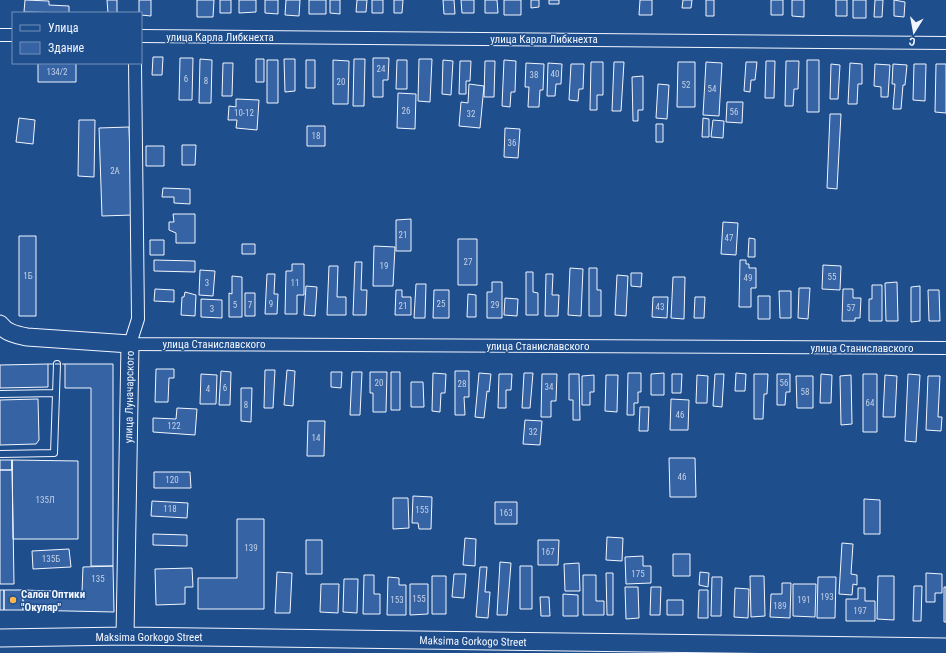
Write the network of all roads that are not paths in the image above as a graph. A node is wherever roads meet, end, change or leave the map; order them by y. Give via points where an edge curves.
1 (0, 35) edge
2 (12, 35) edge
3 (142, 36) edge
4 (946, 42) edge
5 (134, 64) edge
6 (0, 324) edge
7 (130, 344) junction
8 (946, 348) edge
9 (57, 364) dead end
10 (56, 392) junction
11 (0, 394) edge
12 (0, 454) edge
13 (125, 636) junction
14 (0, 638) edge
15 (946, 647) edge

1 - 2 street
3 - 4 street, улица Карла Либкнехта
5 - 7 street, улица Луначарского via 138,319
6 - 7 main road via 13,334 27,337
7 - 8 street, улица Станиславского
7 - 13 main road, улица Луначарского
9 - 10 lane
10 - 11 lane
10 - 12 lane via 54,453
13 - 14 main road, Maksima Gorkogo Street
13 - 15 main road, Maksima Gorkogo Street

